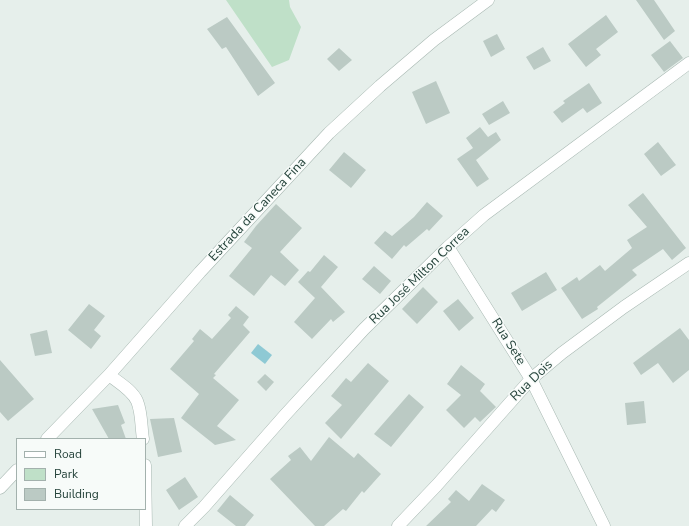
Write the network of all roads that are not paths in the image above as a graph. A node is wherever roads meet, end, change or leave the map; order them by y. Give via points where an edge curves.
1 (488, 0) edge
2 (689, 63) edge
3 (448, 247) junction
4 (689, 263) edge
5 (109, 375) junction
6 (531, 380) junction
7 (48, 438) edge
8 (143, 438) edge
9 (16, 471) edge
10 (0, 488) edge
11 (146, 510) edge
12 (146, 526) edge
13 (185, 526) edge
14 (398, 526) edge
15 (604, 526) edge

1 - 5 street, Estrada da Caneca Fina via 434,40 329,133
2 - 3 street, Rua José Milton Correa via 484,216
3 - 6 street, Rua Sete
3 - 13 street, Rua José Milton Correa via 364,329
4 - 6 street, Rua Dois via 624,307 562,353
5 - 7 street, Estrada da Caneca Fina
5 - 8 street via 137,400
6 - 14 street, Rua Dois
6 - 15 street, Rua Sete
9 - 10 street
11 - 12 street

